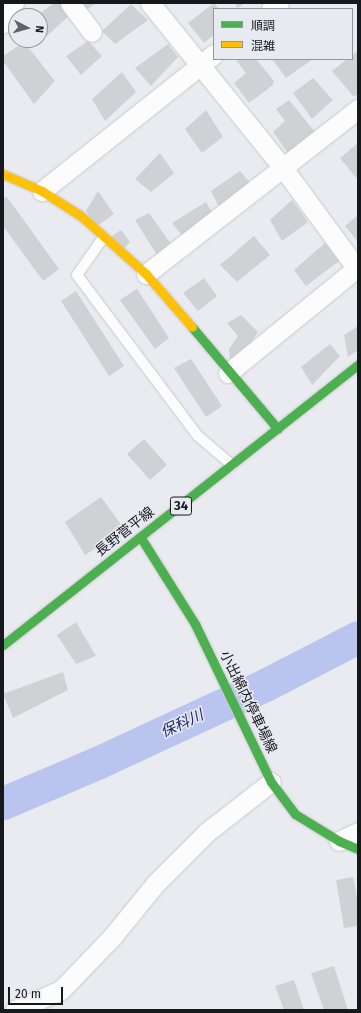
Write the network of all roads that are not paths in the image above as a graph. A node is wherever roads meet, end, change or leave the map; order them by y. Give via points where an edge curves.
1 (14, 3) edge
2 (150, 3) edge
3 (72, 7) edge
4 (3, 23) edge
5 (92, 32) dead end
6 (213, 55) edge
7 (199, 66) junction
8 (358, 109) edge
9 (283, 168) junction
10 (3, 174) edge
11 (42, 191) junction
12 (103, 238) junction
13 (358, 269) edge
14 (146, 274) junction
15 (358, 365) edge
16 (228, 373) junction
17 (278, 430) junction
18 (232, 465) junction
19 (141, 538) junction
20 (3, 645) edge
21 (271, 782) junction
22 (358, 832) edge
23 (339, 841) junction
24 (358, 849) edge
25 (15, 1010) edge

1 - 4 street
2 - 7 street
3 - 5 street
6 - 7 street
7 - 9 street
7 - 11 street
8 - 9 street
9 - 13 street
9 - 14 street
10 - 11 main road
11 - 12 main road via 81,216
12 - 14 main road
12 - 18 lane via 77,274 198,436
13 - 16 street
14 - 16 main road
15 - 17 main road, 長野菅平線 / 34
16 - 17 main road
17 - 18 main road, 長野菅平線 / 34
18 - 19 main road, 長野菅平線 / 34
19 - 20 main road, 長野菅平線 / 34
19 - 21 main road, 小出綿内停車場線 via 195,624
21 - 23 main road, 小出綿内停車場線 via 295,814
21 - 25 street via 196,842 61,990
22 - 23 street
23 - 24 main road, 小出綿内停車場線

